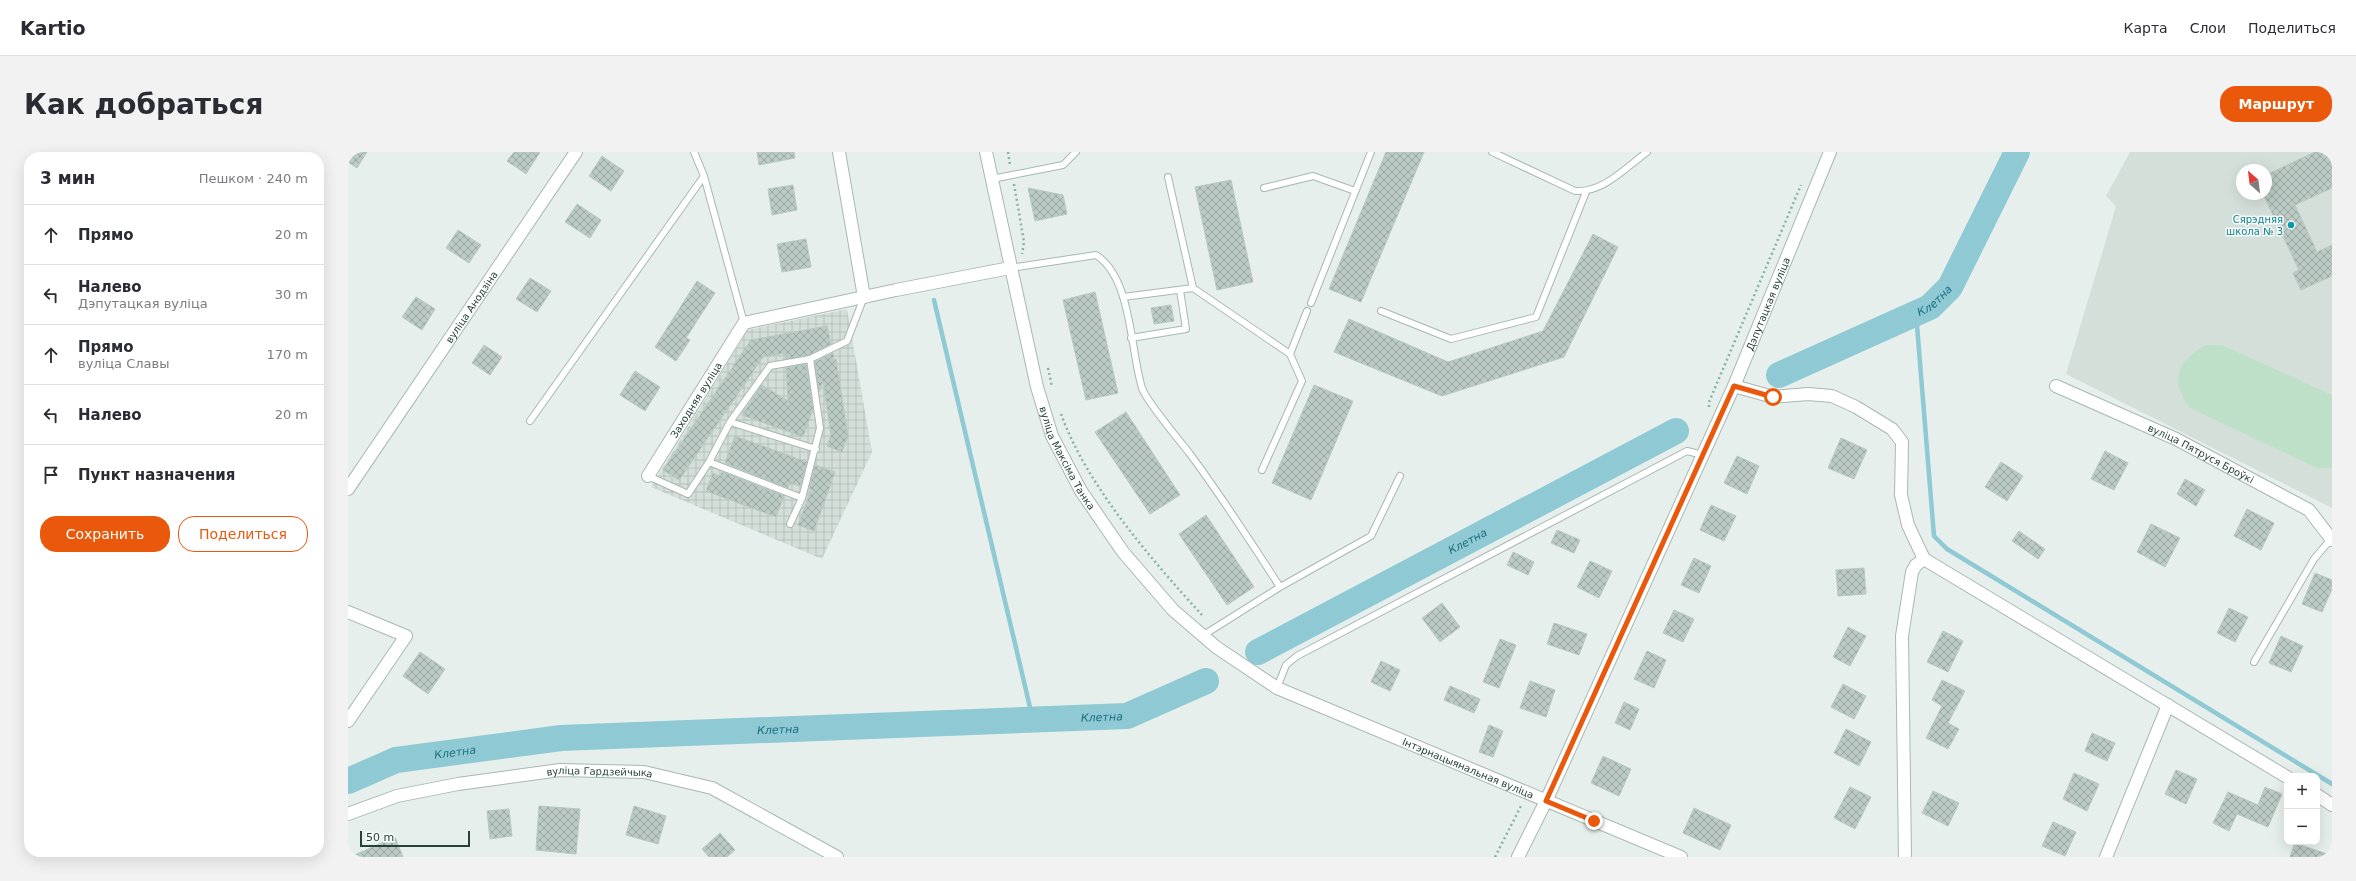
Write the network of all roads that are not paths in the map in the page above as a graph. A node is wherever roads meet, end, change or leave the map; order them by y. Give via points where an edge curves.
1 (576, 152) edge
2 (694, 152) edge
3 (839, 152) edge
4 (986, 152) edge
5 (1076, 152) edge
6 (1371, 152) edge
7 (1492, 152) edge
8 (1647, 152) edge
9 (1830, 152) edge
10 (704, 176) junction
11 (1168, 177) dead end
12 (992, 179) junction
13 (1264, 188) dead end
14 (1355, 191) junction
15 (1586, 192) junction
16 (1010, 268) junction
17 (1193, 288) junction
18 (1180, 290) junction
19 (1123, 297) junction
20 (864, 298) junction
21 (1311, 303) dead end
22 (1381, 311) dead end
23 (1307, 312) dead end
24 (744, 323) junction
25 (1131, 338) junction
26 (1290, 354) junction
27 (810, 359) junction
28 (1734, 386) junction
29 (2056, 386) dead end
30 (530, 421) dead end
31 (730, 422) junction
32 (816, 449) junction
33 (1703, 455) junction
34 (709, 462) junction
35 (1262, 470) dead end
36 (648, 476) joint
37 (1400, 476) dead end
38 (348, 489) edge
39 (802, 498) junction
40 (790, 524) dead end
41 (2332, 540) edge
42 (1924, 559) junction
43 (1280, 587) junction
44 (348, 612) edge
45 (1202, 636) junction
46 (2254, 662) dead end
47 (1277, 688) junction
48 (2168, 705) junction
49 (348, 721) edge
50 (2284, 775) edge
51 (2320, 797) edge
52 (1546, 801) junction
53 (2332, 804) edge
54 (348, 814) edge
55 (838, 857) edge
56 (1518, 857) edge
57 (1681, 857) edge
58 (1905, 857) edge
59 (2106, 857) edge

1 - 38 street, вуліца Анодзіна
2 - 10 lane
3 - 20 street
4 - 12 street, вуліца Максіма Танка
5 - 12 lane via 1063,165
6 - 14 lane
7 - 15 lane via 1575,191
8 - 15 lane via 1600,188
9 - 28 street, Дэпутацкая вуліца
10 - 24 lane
10 - 30 lane
11 - 17 lane
12 - 16 street, вуліца Максіма Танка
13 - 14 lane via 1313,176
14 - 21 lane
15 - 22 lane via 1536,317 1451,339
16 - 19 lane via 1096,255 1105,261 1115,274
16 - 20 street
16 - 45 street, вуліца Максіма Танка via 1037,387 1052,436 1081,491 1123,552 1173,610
17 - 18 lane
17 - 26 lane
18 - 19 lane
18 - 25 lane via 1186,329
19 - 25 lane
20 - 24 street
20 - 27 lane via 847,341
23 - 26 lane
24 - 36 street, Заходняя вуліца
25 - 43 lane via 1142,390 1220,496
26 - 35 lane via 1302,381
27 - 31 lane via 770,366
27 - 32 lane via 820,428
28 - 33 street, Дэпутацкая вуліца
28 - 42 street via 1773,397 1808,394 1832,396 1856,406 1892,429 1902,442 1901,495 1908,525
29 - 41 street, вуліца Пятруся Броўкі via 2176,439 2309,510
31 - 32 lane
31 - 34 lane
32 - 39 lane
33 - 47 lane via 1688,451 1297,656 1286,665
33 - 52 street, Дэпутацкая вуліца
34 - 36 lane via 688,494
34 - 39 lane
37 - 43 lane via 1371,536
39 - 40 lane
41 - 46 lane via 2314,559
42 - 48 street
42 - 58 street via 1912,572 1902,636
43 - 45 lane
44 - 49 street via 406,636
45 - 47 street, вуліца Максіма Танка
47 - 52 street, Інтэрнацыянальная вуліца
48 - 50 street
48 - 59 street
51 - 53 street
52 - 56 street, Дэпутацкая вуліца
52 - 57 street, Інтэрнацыянальная вуліца
54 - 55 street, вуліца Гардзейчыка via 397,796 458,784 560,770 644,772 712,788

